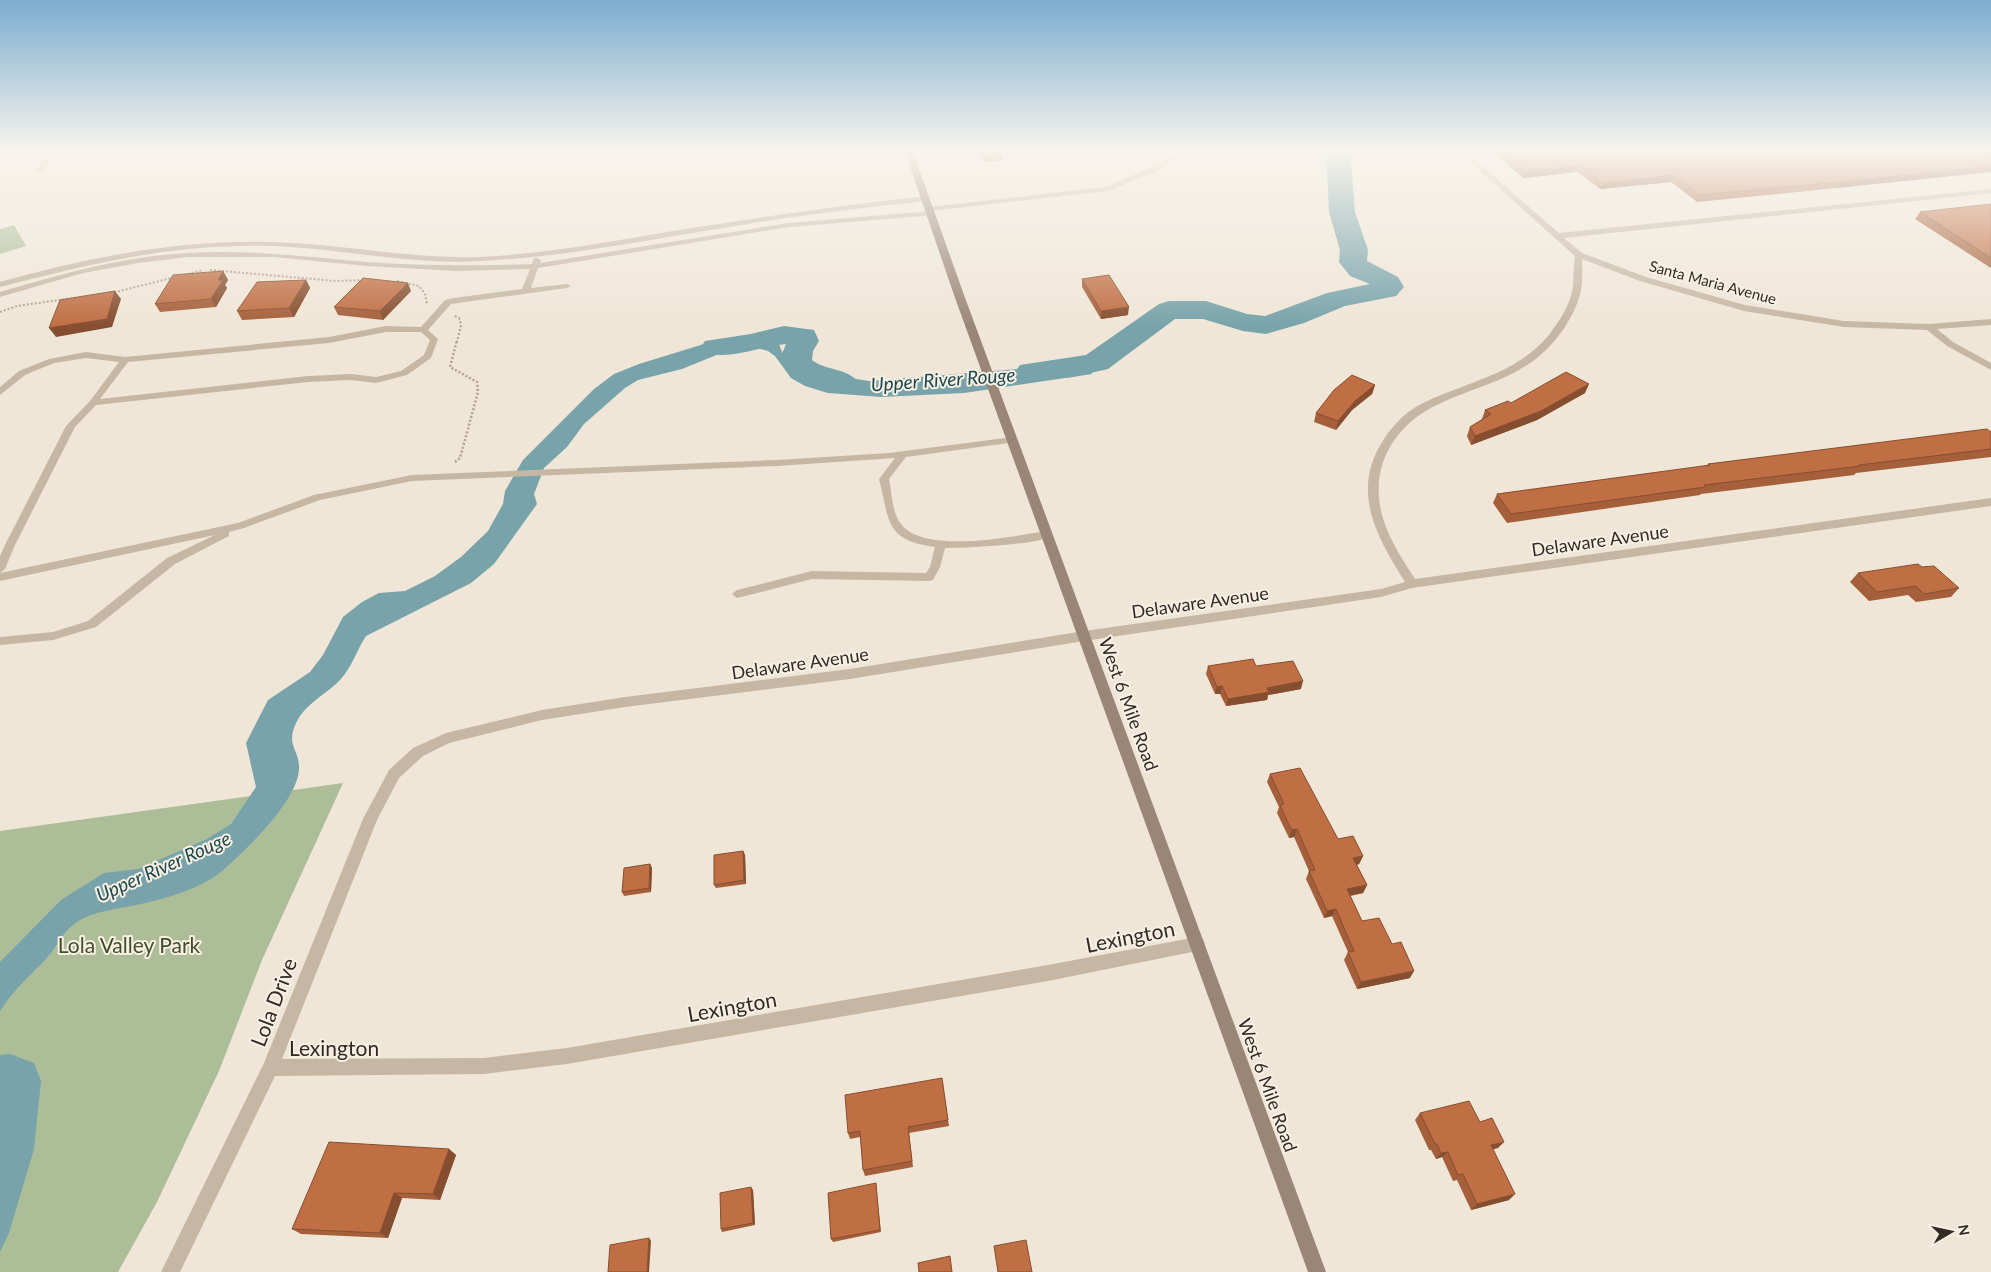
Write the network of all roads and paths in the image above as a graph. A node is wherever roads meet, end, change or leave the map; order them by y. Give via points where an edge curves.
1 (841, 208) edge
2 (951, 208) edge
3 (1525, 208) edge
4 (1823, 208) edge
5 (930, 211) junction
6 (787, 215) junction
7 (789, 225) junction
8 (1556, 236) junction
9 (1579, 255) junction
10 (538, 256) junction
11 (535, 266) junction
12 (374, 280) edge
13 (394, 280) edge
14 (0, 285) edge
15 (567, 286) dead end
16 (526, 290) junction
17 (0, 294) edge
18 (0, 312) edge
19 (439, 312) junction
20 (1991, 322) edge
21 (1929, 327) junction
22 (423, 330) junction
23 (125, 360) junction
24 (1991, 367) edge
25 (0, 392) edge
26 (93, 403) junction
27 (1013, 440) junction
28 (903, 454) junction
29 (444, 477) junction
30 (1991, 502) edge
31 (240, 526) junction
32 (1047, 534) junction
33 (1013, 539) joint
34 (941, 544) junction
35 (0, 569) edge
36 (0, 577) edge
37 (1412, 584) junction
38 (737, 594) dead end
39 (1084, 636) junction
40 (0, 641) edge
41 (418, 752) joint
42 (1197, 944) junction
43 (270, 1068) junction
44 (170, 1272) edge
45 (1317, 1272) edge

1 - 6 lane
2 - 5 street
3 - 8 street, Santa Maria Avenue
4 - 8 street
5 - 7 lane
5 - 27 main road, West 6 Mile Road
6 - 7 lane
6 - 10 lane
7 - 11 lane
8 - 9 street, Santa Maria Avenue
9 - 21 street, Santa Maria Avenue via 1643,279 1744,308 1844,324
9 - 37 street via 1577,289 1563,321 1544,346 1499,377 1420,409 1400,424 1384,445 1373,475 1373,504 1385,540
10 - 11 lane
10 - 14 lane via 423,258 274,244 222,244 109,256
11 - 16 lane
11 - 17 lane via 457,269 274,254 188,255 82,271
12 - 18 path via 336,281 204,270 116,292 42,302
13 - 19 path via 419,286 428,305
15 - 16 lane
16 - 19 lane via 454,300
19 - 22 lane
19 - 29 path via 459,318 461,326 450,367 477,382 478,392 460,458 446,467
20 - 21 street, Santa Maria Avenue
21 - 24 street via 1950,344
22 - 23 lane via 386,329 329,340
22 - 26 lane via 434,339 428,356 404,373 376,380 351,377 308,380
23 - 25 lane via 86,355 52,361 22,373
23 - 26 lane
26 - 35 lane via 71,426
27 - 28 lane
27 - 32 main road, West 6 Mile Road
28 - 29 lane via 777,463
28 - 34 lane via 884,479 896,526 914,539
29 - 31 lane via 412,478 318,497
30 - 37 street, Delaware Avenue
31 - 36 lane
31 - 40 lane via 171,561 92,624 53,636
32 - 33 lane
32 - 39 main road, West 6 Mile Road
33 - 34 lane
34 - 38 lane via 936,567 928,577 812,575
37 - 39 street, Delaware Avenue via 1381,593
39 - 41 street, Delaware Avenue via 850,674 542,715 446,738
39 - 42 main road, West 6 Mile Road
41 - 43 street, Lola Drive via 394,774 370,819
42 - 43 street, Lexington via 567,1056 484,1066
42 - 45 main road, West 6 Mile Road
43 - 44 street, Lola Drive

